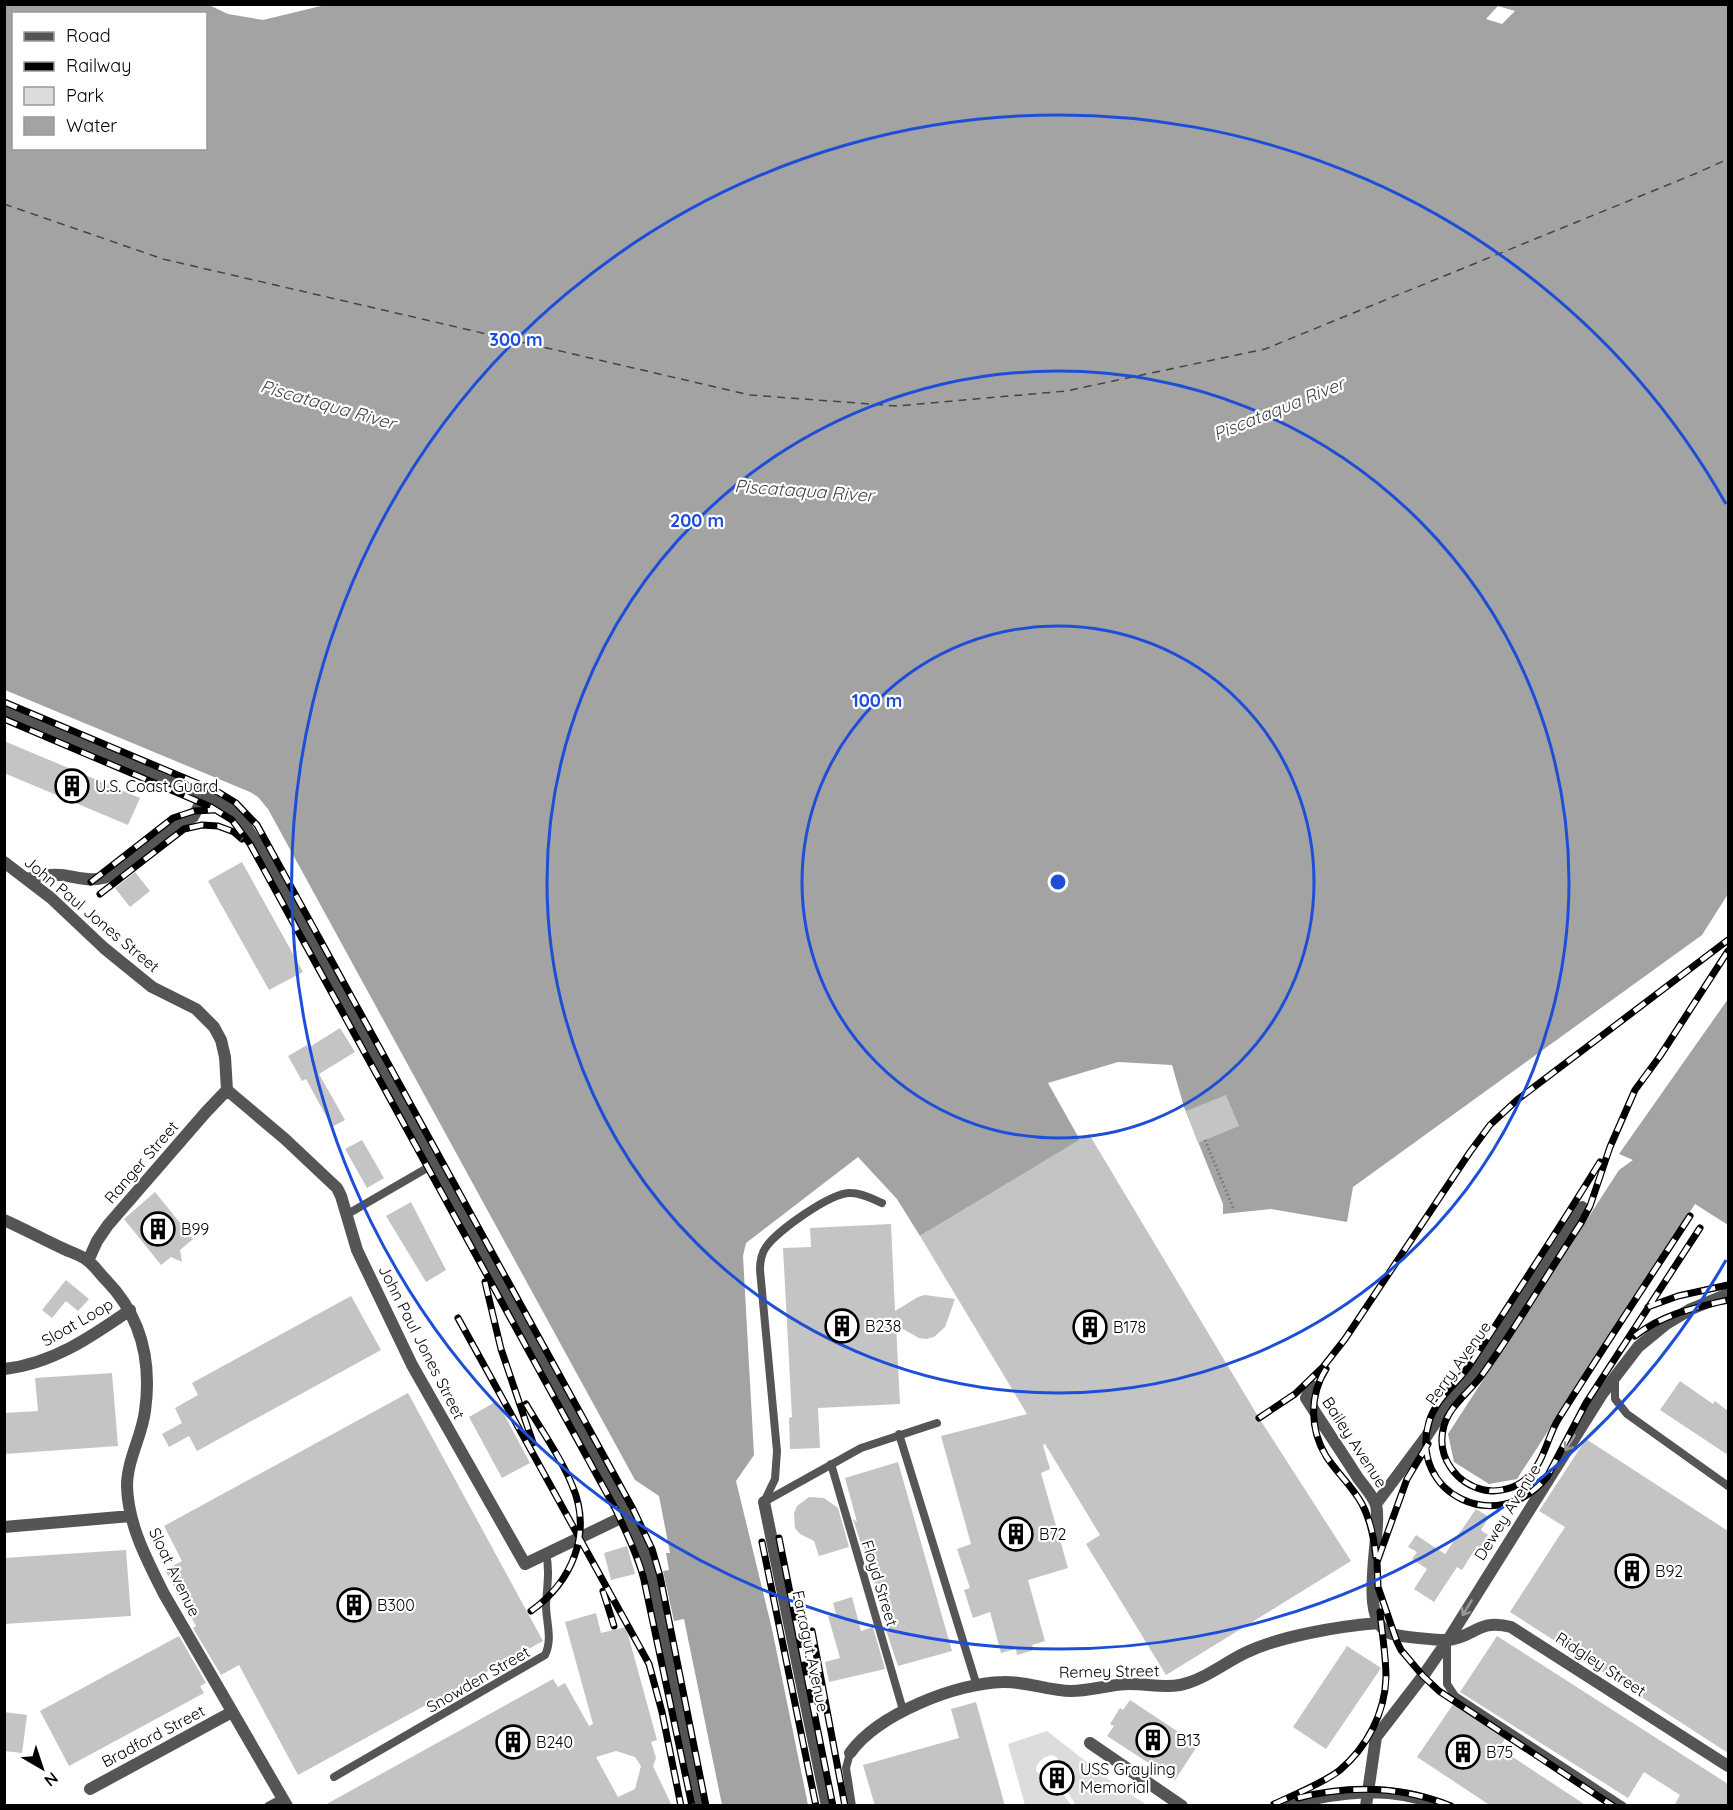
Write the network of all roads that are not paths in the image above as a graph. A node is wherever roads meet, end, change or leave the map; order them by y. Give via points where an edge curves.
1 (4, 711) edge
2 (205, 795) junction
3 (4, 862) edge
4 (27, 879) junction
5 (227, 1090) junction
6 (434, 1164) junction
7 (882, 1203) dead end
8 (1582, 1207) dead end
9 (346, 1215) junction
10 (4, 1220) edge
11 (88, 1261) junction
12 (1728, 1294) edge
13 (130, 1310) junction
14 (4, 1369) edge
15 (1617, 1375) junction
16 (1312, 1386) dead end
17 (937, 1423) dead end
18 (899, 1434) junction
19 (831, 1464) junction
20 (1728, 1486) edge
21 (764, 1502) junction
22 (1376, 1504) junction
23 (627, 1515) junction
24 (131, 1516) junction
25 (4, 1527) edge
26 (546, 1553) junction
27 (1379, 1623) junction
28 (1448, 1640) junction
29 (977, 1686) junction
30 (903, 1710) junction
31 (232, 1712) junction
32 (1090, 1743) dead end
33 (850, 1753) joint
34 (1728, 1766) edge
35 (334, 1777) dead end
36 (90, 1789) dead end
37 (1368, 1791) junction
38 (285, 1802) edge
39 (268, 1806) edge
40 (698, 1806) edge
41 (827, 1806) edge
42 (852, 1806) edge
43 (1182, 1806) edge
44 (1283, 1806) edge
45 (1366, 1806) edge
46 (1441, 1806) edge
47 (1623, 1806) edge

1 - 2 street
2 - 4 street via 193,817 109,876 99,880 47,875
2 - 6 street via 239,816 266,856
3 - 4 street, John Paul Jones Street
4 - 5 street, John Paul Jones Street via 152,987 196,1009 214,1027 225,1057
5 - 9 street, John Paul Jones Street via 330,1180 341,1196
5 - 11 street, Ranger Street via 108,1225
6 - 9 lane
6 - 23 street
7 - 21 lane via 851,1193 835,1197 780,1233 762,1256 760,1270 777,1451 775,1479
8 - 22 street, Perry Avenue via 1476,1371
9 - 26 street, John Paul Jones Street via 369,1278 412,1365 525,1564
10 - 11 street, Sloat Avenue
11 - 13 street, Sloat Avenue
12 - 15 street, Dewey Avenue via 1691,1309 1659,1329 1638,1347
13 - 14 street, Sloat Loop via 50,1358
13 - 24 street, Sloat Avenue via 147,1362 142,1428 128,1472
15 - 20 lane via 1615,1399 1627,1414
15 -> 28 street, Dewey Avenue
16 - 22 street, Bailey Avenue via 1306,1398
17 - 18 lane
18 - 19 lane
18 - 29 lane
19 - 21 lane
19 - 30 lane, Floyd Street
21 - 41 street, Farragut Avenue
22 - 27 street, Bailey Avenue via 1372,1584
23 - 26 street, John Paul Jones Street
23 - 40 street via 651,1571
24 - 25 street
24 - 31 street, Sloat Avenue via 146,1560
26 - 35 lane, Snowden Street via 549,1644 544,1655
27 - 28 street via 1394,1634
27 - 29 street, Remey Street via 1273,1642 1173,1686 1128,1684 1070,1692 1018,1682
28 - 34 street, Ridgley Street via 1486,1624 1511,1627
28 - 37 street, Dewey Avenue via 1376,1737
28 - 47 lane via 1447,1684 1455,1696
29 - 30 street, Remey Street
30 - 33 street, Remey Street via 876,1727
31 - 36 street, Bradford Street
31 - 38 street, Sloat Avenue
32 - 43 street
33 - 42 lane via 846,1768
37 - 44 street via 1316,1797
37 - 45 street, Dewey Avenue
37 - 46 street via 1392,1792
38 - 39 lane

